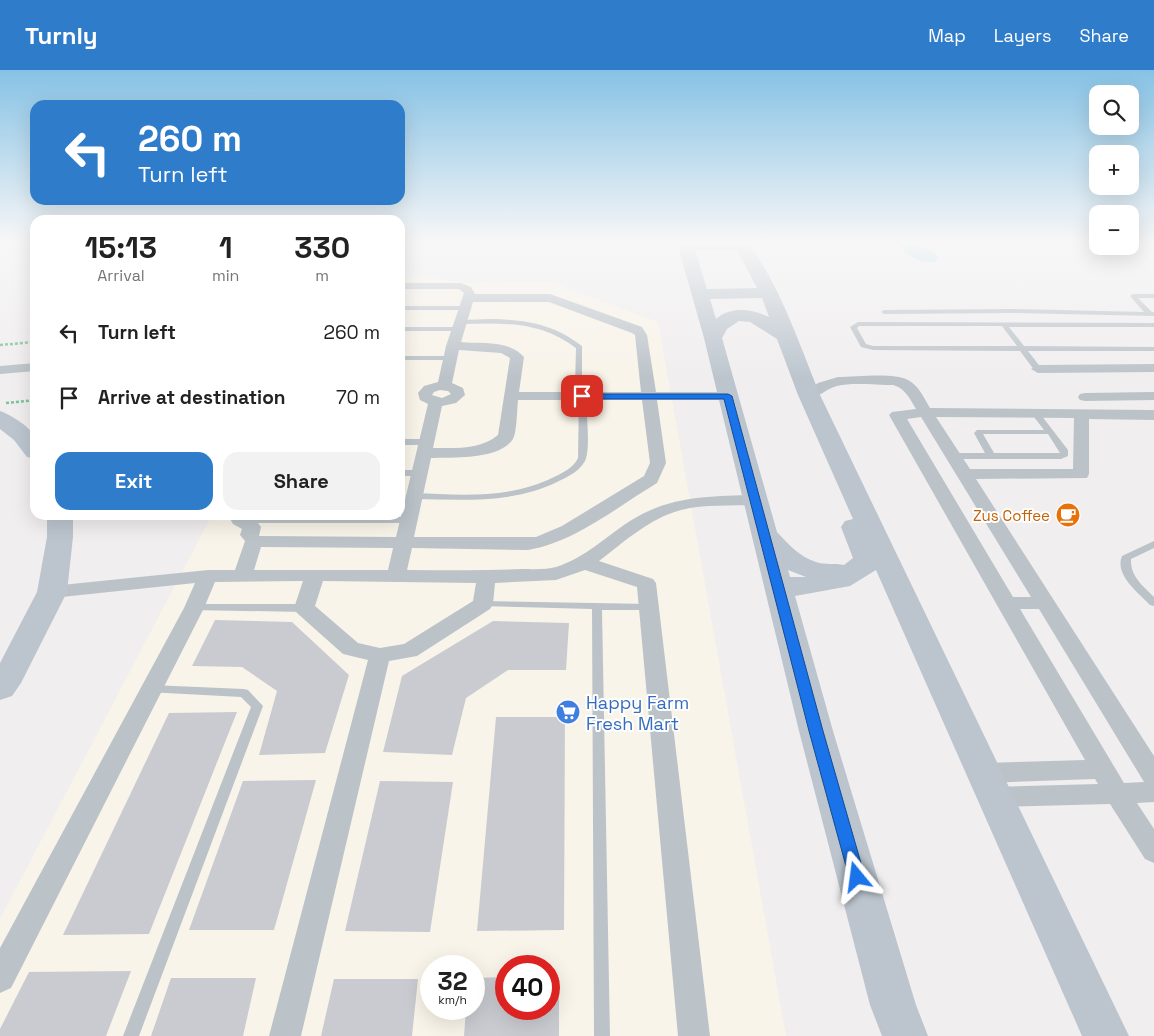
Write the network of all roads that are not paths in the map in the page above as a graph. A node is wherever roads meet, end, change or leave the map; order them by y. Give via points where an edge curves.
1 (465, 288) edge
2 (698, 288) edge
3 (765, 288) edge
4 (1154, 296) edge
5 (467, 303) junction
6 (405, 308) edge
7 (884, 312) dead end
8 (1152, 314) edge
9 (1004, 325) junction
10 (1154, 325) edge
11 (460, 326) junction
12 (405, 328) edge
13 (786, 337) junction
14 (713, 338) junction
15 (1024, 348) junction
16 (1154, 348) edge
17 (452, 352) junction
18 (405, 357) edge
19 (30, 367) edge
20 (1154, 368) edge
21 (1038, 369) joint
22 (0, 370) edge
23 (512, 392) junction
24 (580, 392) junction
25 (649, 392) junction
26 (727, 392) junction
27 (809, 395) junction
28 (1154, 396) edge
29 (436, 402) joint
30 (926, 412) junction
31 (1035, 413) junction
32 (1090, 414) junction
33 (1154, 415) edge
34 (0, 418) edge
35 (1050, 432) junction
36 (827, 435) junction
37 (30, 439) edge
38 (405, 443) edge
39 (425, 447) junction
40 (954, 456) junction
41 (991, 456) junction
42 (405, 473) edge
43 (419, 473) junction
44 (965, 474) junction
45 (414, 496) junction
46 (755, 500) junction
47 (60, 520) edge
48 (241, 520) edge
49 (405, 520) edge
50 (408, 520) junction
51 (764, 534) junction
52 (254, 541) junction
53 (403, 542) junction
54 (1154, 544) edge
55 (585, 562) junction
56 (854, 571) junction
57 (315, 575) junction
58 (208, 576) junction
59 (242, 576) junction
60 (396, 576) junction
61 (486, 577) junction
62 (777, 585) junction
63 (52, 592) junction
64 (1006, 603) junction
65 (1046, 603) junction
66 (1154, 603) edge
67 (483, 604) junction
68 (597, 605) junction
69 (650, 607) junction
70 (194, 608) junction
71 (304, 608) junction
72 (380, 655) junction
73 (0, 688) edge
74 (150, 689) junction
75 (1102, 769) junction
76 (1154, 777) edge
77 (990, 785) junction
78 (1154, 792) edge
79 (1117, 794) junction
80 (1153, 850) edge
81 (0, 978) edge
82 (131, 1036) edge
83 (285, 1036) edge
84 (602, 1036) edge
85 (694, 1036) edge
86 (905, 1036) edge
87 (1106, 1036) edge

1 - 5 street via 470,293
2 - 14 street
3 - 13 street
4 - 8 lane via 1133,296
5 - 6 lane
5 - 11 street
5 - 25 street via 550,298 631,327 641,335
7 - 8 lane
9 - 10 lane
9 - 15 lane
9 - 15 lane via 858,324 854,327 863,346 873,348
11 - 12 lane
11 - 17 street
11 - 24 lane via 527,322 573,340 580,347
13 - 14 street via 760,318 740,316 725,319
13 - 27 street
14 - 26 street
15 - 16 lane
15 - 21 lane
17 - 18 lane
17 - 23 street via 489,347 511,352 517,356
17 - 29 street via 444,386 425,393 426,398
19 - 22 street
20 - 21 street
23 - 24 street
23 - 39 street via 506,437 500,443 487,449
24 - 25 street
24 - 45 lane via 582,458 573,470 556,480 515,494 480,498
25 - 26 street
25 - 53 street via 658,463 655,472 650,479 568,530 528,544
26 - 46 street
27 - 30 street via 838,381 893,380 912,390
27 - 36 street
28 - 32 street via 1085,397
29 - 39 street
30 - 31 street
30 - 40 street
30 - 64 street via 897,415
31 - 32 street
31 - 35 lane
32 - 33 street
32 - 44 street via 1081,474
34 - 37 street
35 - 41 lane via 978,433
35 - 41 lane via 1065,454
36 - 56 street via 825,452 867,558 865,565
36 - 77 street
38 - 39 lane
39 - 43 street
40 - 41 lane
40 - 44 street
42 - 43 lane
43 - 45 street
44 - 65 street
45 - 50 street
46 - 51 street
46 - 55 street via 705,501 667,509 647,518
47 - 63 street
48 - 52 street via 252,528 249,535
49 - 50 lane
50 - 53 street
51 - 56 street via 783,556 807,569
51 - 62 street
52 - 53 street
52 - 59 street
53 - 60 street
54 - 66 lane via 1126,558 1125,564 1129,576
55 - 61 street via 556,574
55 - 69 street via 646,584
56 - 62 street via 840,580 819,584 802,587
57 - 59 street
57 - 60 street
57 - 71 street
58 - 59 street
58 - 63 street
58 - 70 street
60 - 61 street
61 - 67 street
62 - 86 street via 893,1005
63 - 73 street via 10,675
64 - 65 street
64 - 75 street
65 - 76 street
67 - 68 lane
67 - 72 street via 408,651
68 - 69 lane
68 - 84 lane
69 - 85 street
70 - 71 lane
70 - 74 street
71 - 72 street via 351,649
72 - 83 street
74 - 81 street
74 - 82 lane via 244,693 257,706
75 - 77 street
75 - 79 street
77 - 79 street
77 - 87 street
78 - 79 street
79 - 80 street

